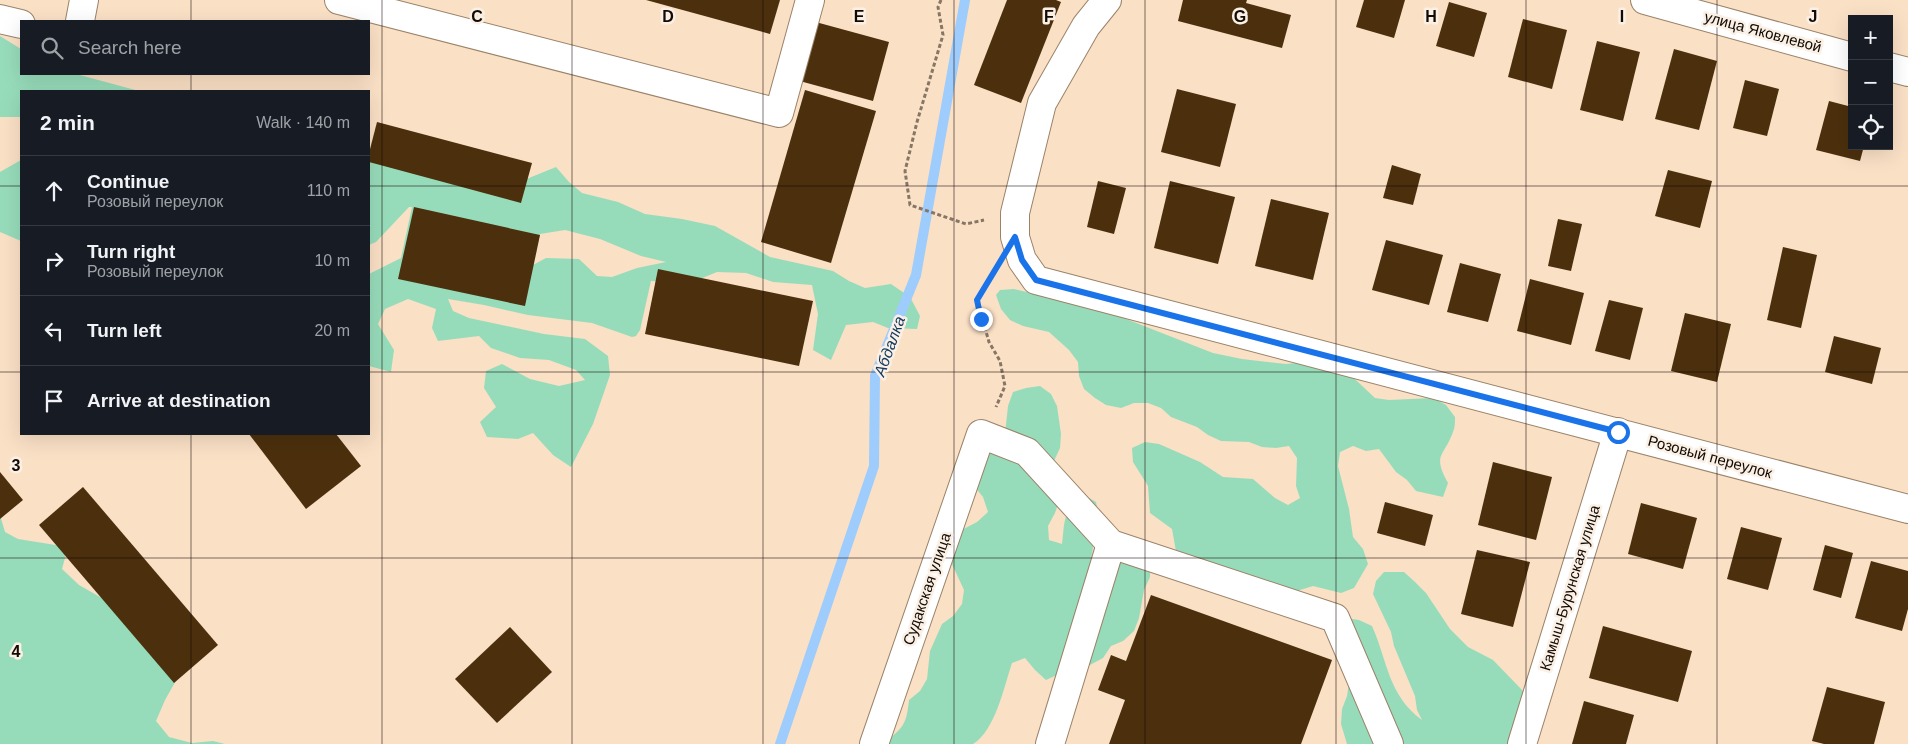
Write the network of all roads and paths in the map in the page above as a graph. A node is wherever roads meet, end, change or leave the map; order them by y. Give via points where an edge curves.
1 (84, 0) edge
2 (339, 0) edge
3 (810, 0) edge
4 (941, 0) edge
5 (1107, 0) edge
6 (1645, 0) edge
7 (0, 19) edge
8 (80, 20) edge
9 (20, 24) edge
10 (1848, 56) edge
11 (1893, 68) edge
12 (1908, 72) edge
13 (966, 224) dead end
14 (1015, 237) junction
15 (1618, 432) junction
16 (981, 434) junction
17 (1908, 509) edge
18 (1112, 544) junction
19 (874, 744) edge
20 (1050, 744) edge
21 (1389, 744) edge
22 (1522, 744) edge

1 - 8 street
2 - 3 street via 779,113
4 - 13 path via 938,7 944,36 916,122 905,171 910,205
5 - 14 street via 1086,26 1042,103 1015,213
6 - 10 street, улица Яковлевой
7 - 9 street
11 - 12 street
14 - 15 street, Розовый переулок via 1022,260 1036,280
14 - 16 path via 977,300 988,342 1000,361 1005,386
15 - 17 street, Розовый переулок
15 - 22 street, Камыш-Бурунская улица
16 - 18 street via 1027,452
16 - 19 street, Судакская улица
18 - 20 street
18 - 21 street via 1335,618

